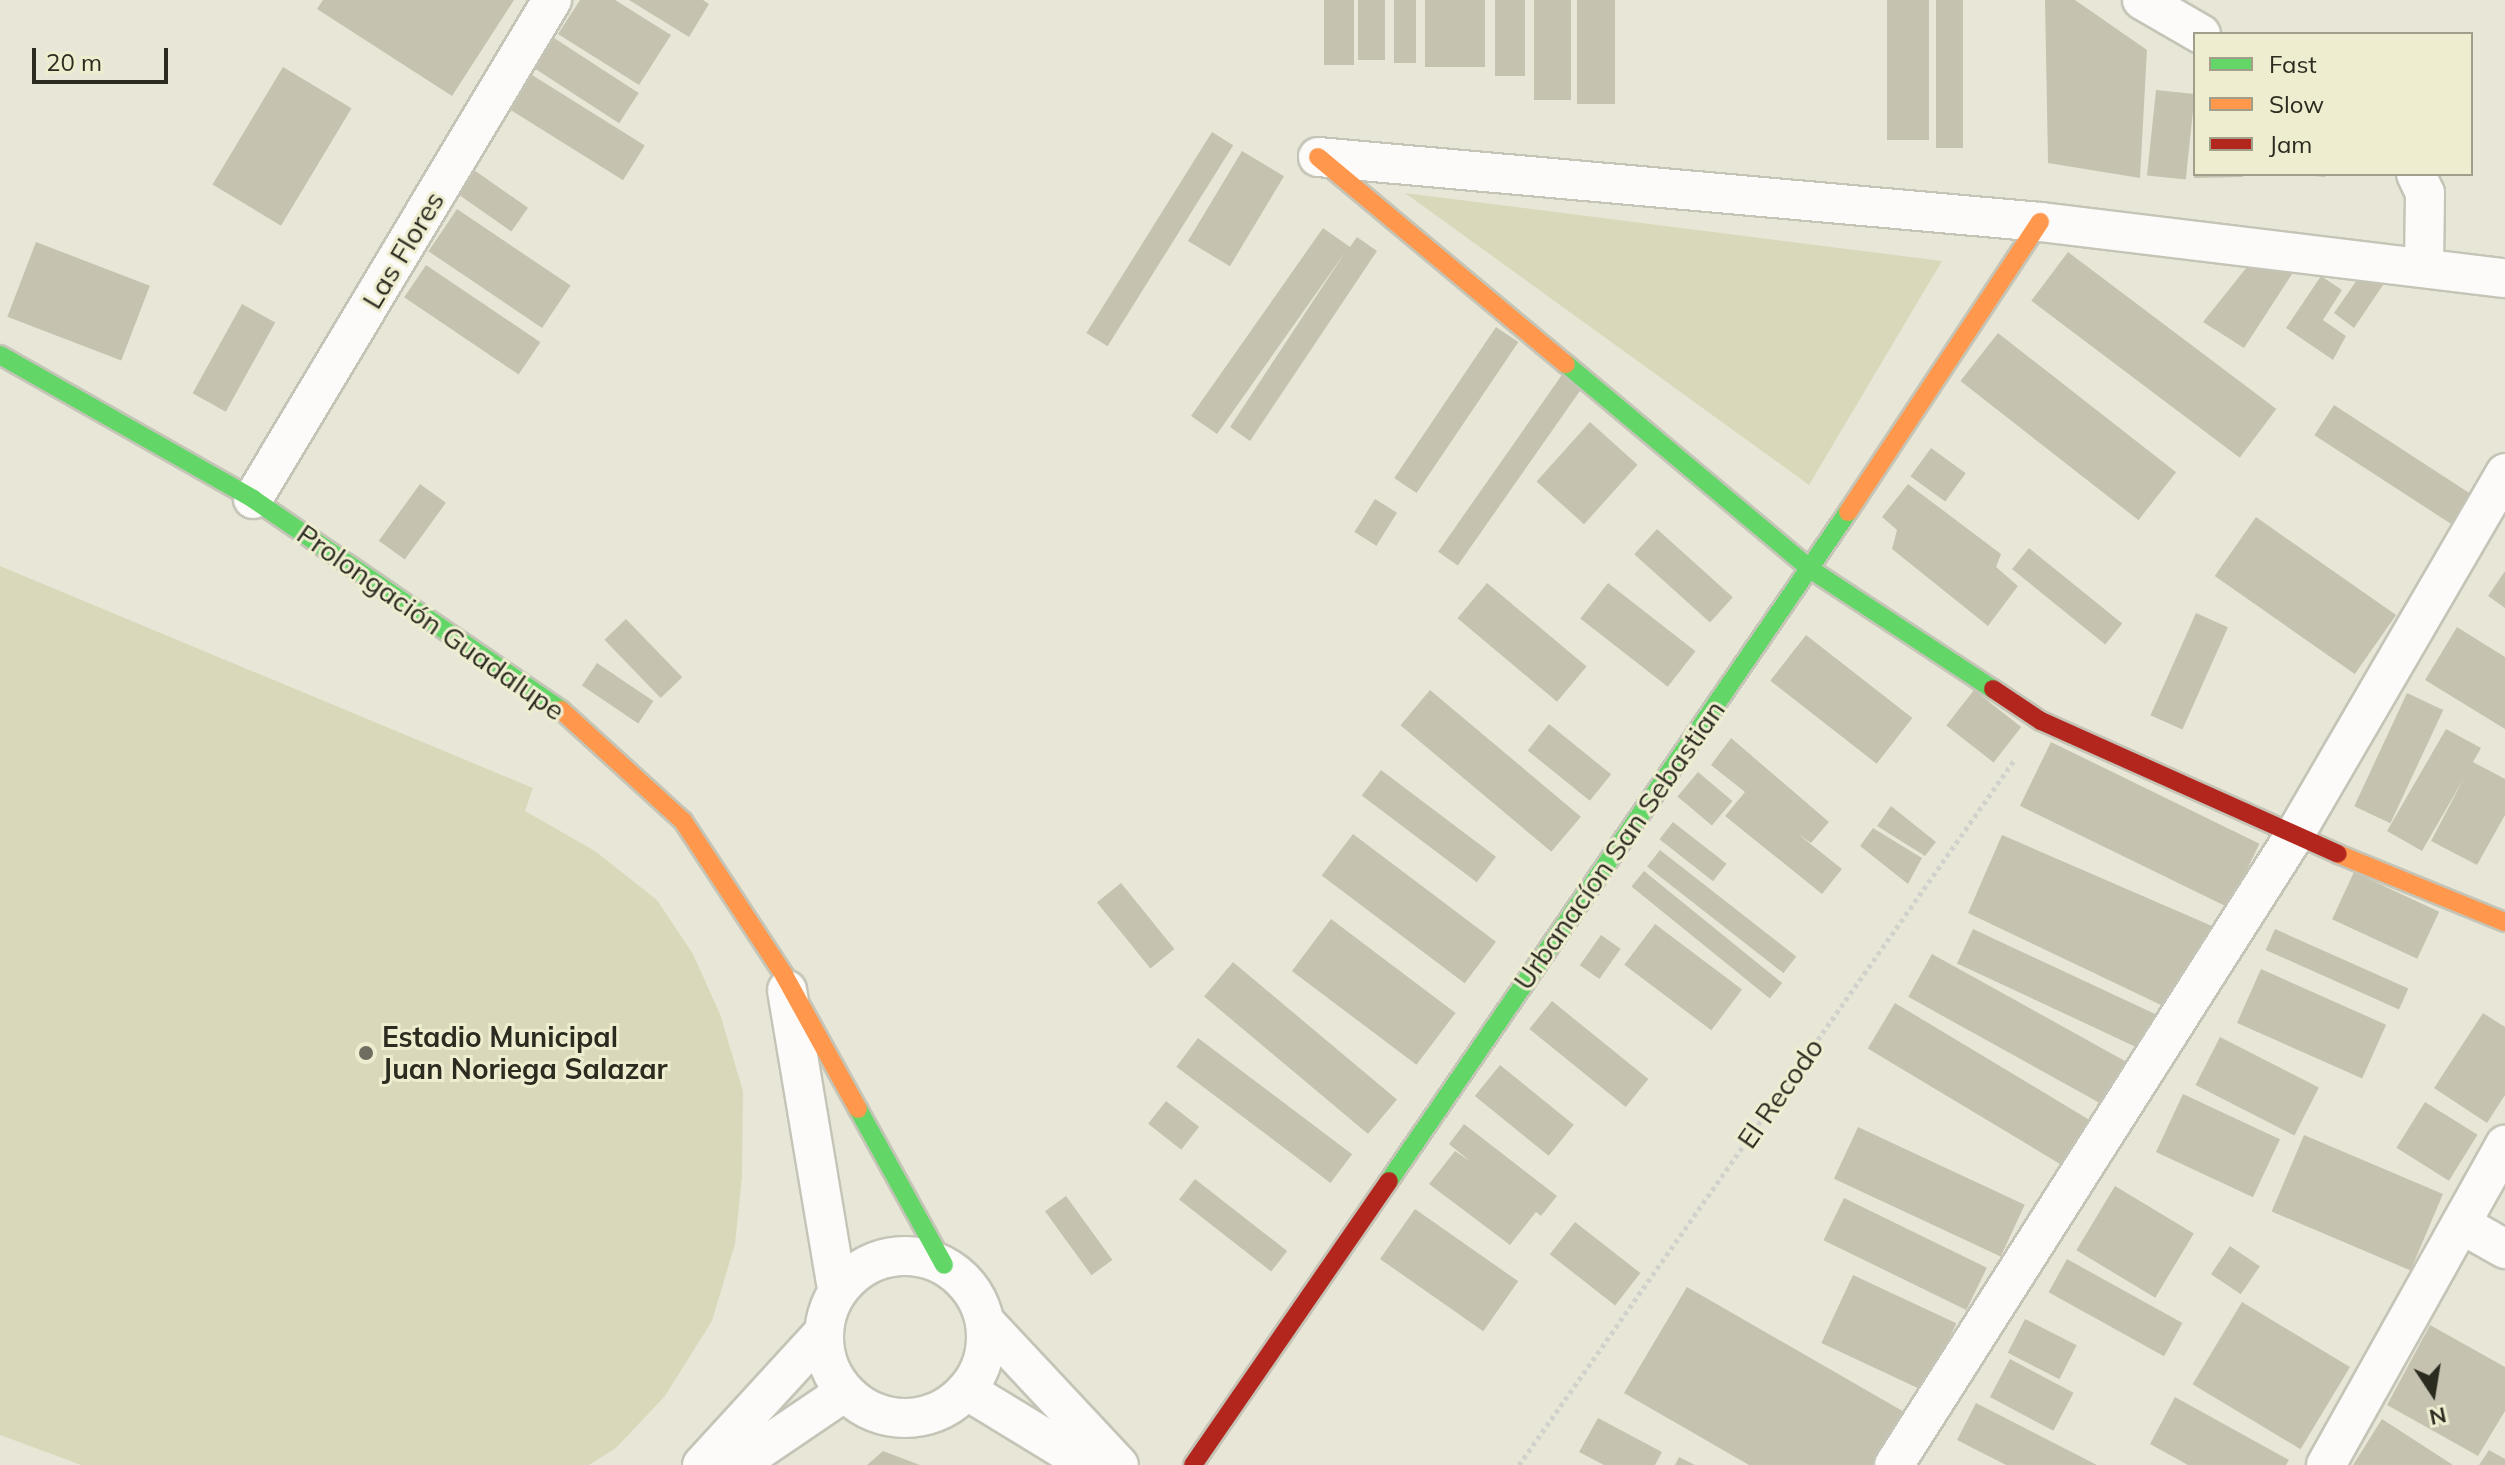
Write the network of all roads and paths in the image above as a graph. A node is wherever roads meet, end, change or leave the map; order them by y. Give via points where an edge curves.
1 (552, 0) edge
2 (2142, 0) edge
3 (2198, 32) edge
4 (1318, 157) joint
5 (2417, 176) edge
6 (2040, 222) junction
7 (2424, 268) junction
8 (2505, 278) edge
9 (0, 355) edge
10 (2505, 473) edge
11 (253, 499) junction
12 (1810, 569) junction
13 (2041, 721) junction
14 (2294, 836) junction
15 (2505, 922) edge
16 (784, 975) junction
17 (2505, 1145) edge
18 (2461, 1224) junction
19 (2505, 1249) edge
20 (944, 1265) junction
21 (837, 1290) junction
22 (985, 1322) junction
23 (823, 1333) junction
24 (966, 1390) junction
25 (845, 1392) junction
26 (702, 1465) edge
27 (737, 1465) edge
28 (1089, 1465) edge
29 (1119, 1465) edge
30 (1193, 1465) edge
31 (1519, 1465) edge
32 (1894, 1465) edge
33 (2326, 1465) edge

1 - 11 street, Las Flores
2 - 3 street
4 - 6 street
4 - 12 street
5 - 7 street via 2425,193
6 - 7 street
6 - 12 street, Urbanacíon San Sebastian
7 - 8 street
9 - 11 street, Prolongación Guadalupe
10 - 14 street
11 - 16 street, Prolongación Guadalupe via 553,702 683,821
12 - 13 street
12 - 30 street, Urbanacíon San Sebastian
13 - 14 street
13 - 31 path, El Recodo
14 - 15 street
14 - 32 street
16 - 20 street, Prolongación Guadalupe
16 - 21 street, Prolongación Guadalupe
17 - 18 street
18 - 19 street
18 - 33 street
20 - 21 street via 898,1256 854,1273
20 - 22 street via 977,1299
21 - 23 street
22 - 24 street via 980,1369
22 - 29 street
23 - 25 street via 829,1365
23 - 26 street
24 - 25 street via 948,1406 902,1418 881,1415
24 - 28 street
25 - 27 street

